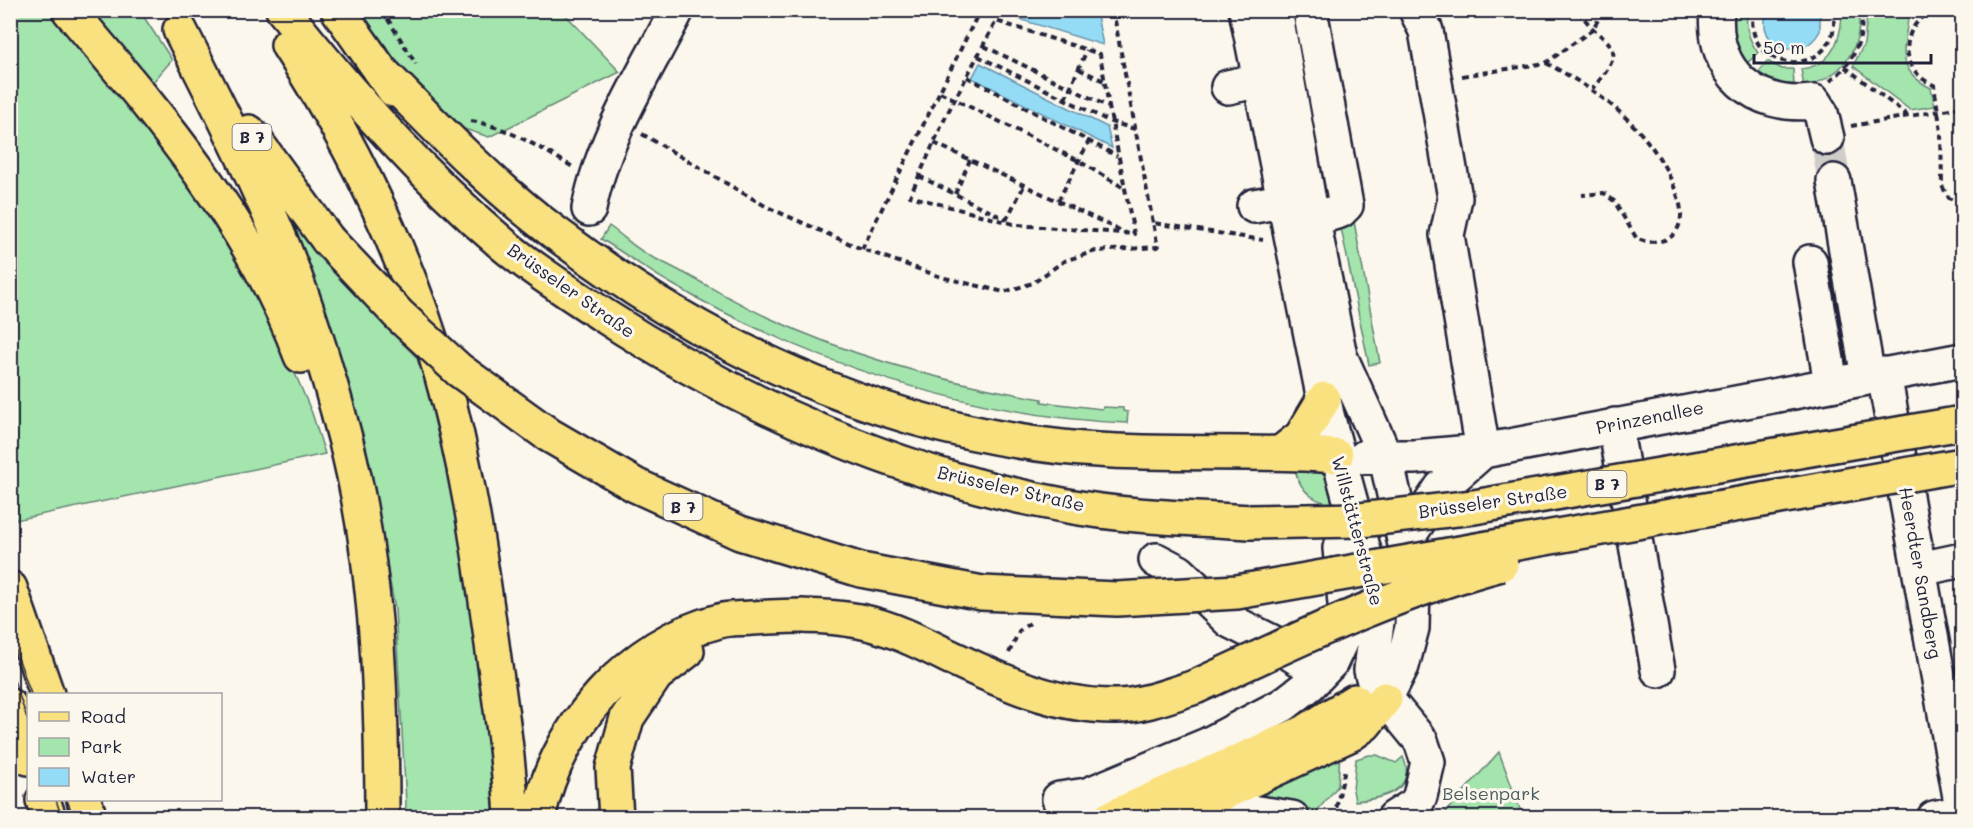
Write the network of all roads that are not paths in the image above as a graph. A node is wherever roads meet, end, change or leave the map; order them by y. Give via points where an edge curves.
1 (69, 10) edge
2 (266, 10) edge
3 (283, 10) edge
4 (338, 10) edge
5 (677, 10) edge
6 (1246, 10) edge
7 (1275, 10) edge
8 (1310, 10) edge
9 (1416, 10) edge
10 (1717, 10) edge
11 (174, 20) edge
12 (381, 71) junction
13 (1258, 81) junction
14 (1826, 134) tunnel mouth
15 (1834, 182) tunnel mouth
16 (592, 194) road end
17 (1290, 213) junction
18 (507, 248) junction
19 (1810, 262) dead end
20 (1962, 360) edge
21 (1876, 375) junction
22 (1831, 383) junction
23 (1324, 399) junction
24 (1962, 423) edge
25 (1615, 425) junction
26 (1483, 451) junction
27 (1282, 452) junction
28 (1336, 456) junction
29 (1386, 459) junction
30 (1962, 465) edge
31 (1352, 510) junction
32 (361, 518) junction
33 (1624, 524) junction
34 (1407, 547) junction
35 (1156, 560) dead end
36 (1962, 560) edge
37 (1920, 569) junction
38 (10, 588) edge
39 (766, 617) junction
40 (1658, 670) dead end
41 (1320, 673) junction
42 (47, 693) edge
43 (1370, 700) junction
44 (10, 706) edge
45 (1305, 732) junction
46 (1207, 745) junction
47 (27, 755) edge
48 (1059, 799) dead end
49 (43, 801) edge
50 (84, 801) edge
51 (1174, 802) edge
52 (540, 808) edge
53 (1962, 810) edge
54 (49, 818) edge
55 (90, 818) edge
56 (382, 818) edge
57 (512, 818) edge
58 (616, 818) edge
59 (1110, 818) edge
60 (1221, 818) edge
61 (1292, 818) edge
62 (1394, 818) edge
63 (1934, 818) edge

1 - 32 main road via 201,171 249,247 296,344
2 - 57 main road via 319,93 368,186 411,283 441,373 477,537
3 - 18 main road, Brüsseler Straße / B 7 via 412,161
4 - 12 main road
5 - 16 street via 620,122
6 - 13 street, Willstätterstraße
7 - 13 street, Willstätterstraße
8 - 17 street via 1346,205 1340,211
9 - 26 street via 1426,31 1455,198 1447,235
10 - 14 street via 1720,49 1739,80 1753,92 1786,104 1814,102
11 - 32 main road via 276,228 311,325 345,439
11 - 33 main road, B 7, bridge via 269,162 328,240 400,316 459,370 549,435 635,485 740,533 861,570 982,593 1117,599 1237,592
12 - 18 main road
12 - 27 main road via 466,158 553,232 659,304 807,381 899,414 969,433 1117,452
13 - 17 street, Willstätterstraße
15 - 21 street, Heerdter Sandberg via 1859,324
17 - 23 street, Willstätterstraße
17 - 29 street, Willstätterstraße via 1340,356
18 - 24 main road, Brüsseler Straße / B 7, bridge via 575,297 704,375 787,416 872,452 975,484 1069,506 1250,522 1360,520 1474,507
19 - 22 street
20 - 21 street, Prinzenallee
21 - 22 street, Prinzenallee
21 - 37 street, Heerdter Sandberg
22 - 25 street, Prinzenallee
23 - 27 main road via 1301,437
23 - 28 street, Willstätterstraße
23 - 29 street, Willstätterstraße via 1351,433
25 - 26 street, Prinzenallee
25 - 40 street
26 - 29 street, Prinzenallee
26 - 34 street via 1441,488 1413,525
27 - 28 main road
28 - 29 street, Prinzenallee
28 - 31 street, Willstätterstraße
29 - 31 street via 1372,469 1359,487
29 - 34 street, Willstätterstraße
30 - 33 main road, B 7, bridge
31 - 41 street via 1340,548 1346,615 1343,636
31 - 43 street, Willstätterstraße via 1379,606 1371,670 1375,685
32 - 56 main road via 377,626
33 - 39 main road, bridge via 1604,538 1416,591 1195,687 1159,699 1117,706 1066,702 1007,684 911,638 861,622 813,615
34 - 43 street, Willstätterstraße via 1413,581 1412,628 1402,666
35 - 41 street via 1179,572 1230,621
36 - 37 street
37 - 53 street, Heerdter Sandberg
38 - 42 main road
39 - 52 main road via 720,621 665,642 620,674 586,712 559,754
39 - 58 main road via 689,649 656,675 627,718 613,768
41 - 45 street
41 - 46 street via 1283,705
43 - 45 main road
43 - 51 main road via 1365,724 1351,734
43 - 62 street via 1421,741 1428,762 1420,796
44 - 47 main road
45 - 51 main road
46 - 48 street via 1086,795
46 - 51 street
49 - 54 main road
50 - 55 main road
51 - 59 main road
53 - 63 street
60 - 61 street via 1251,812

